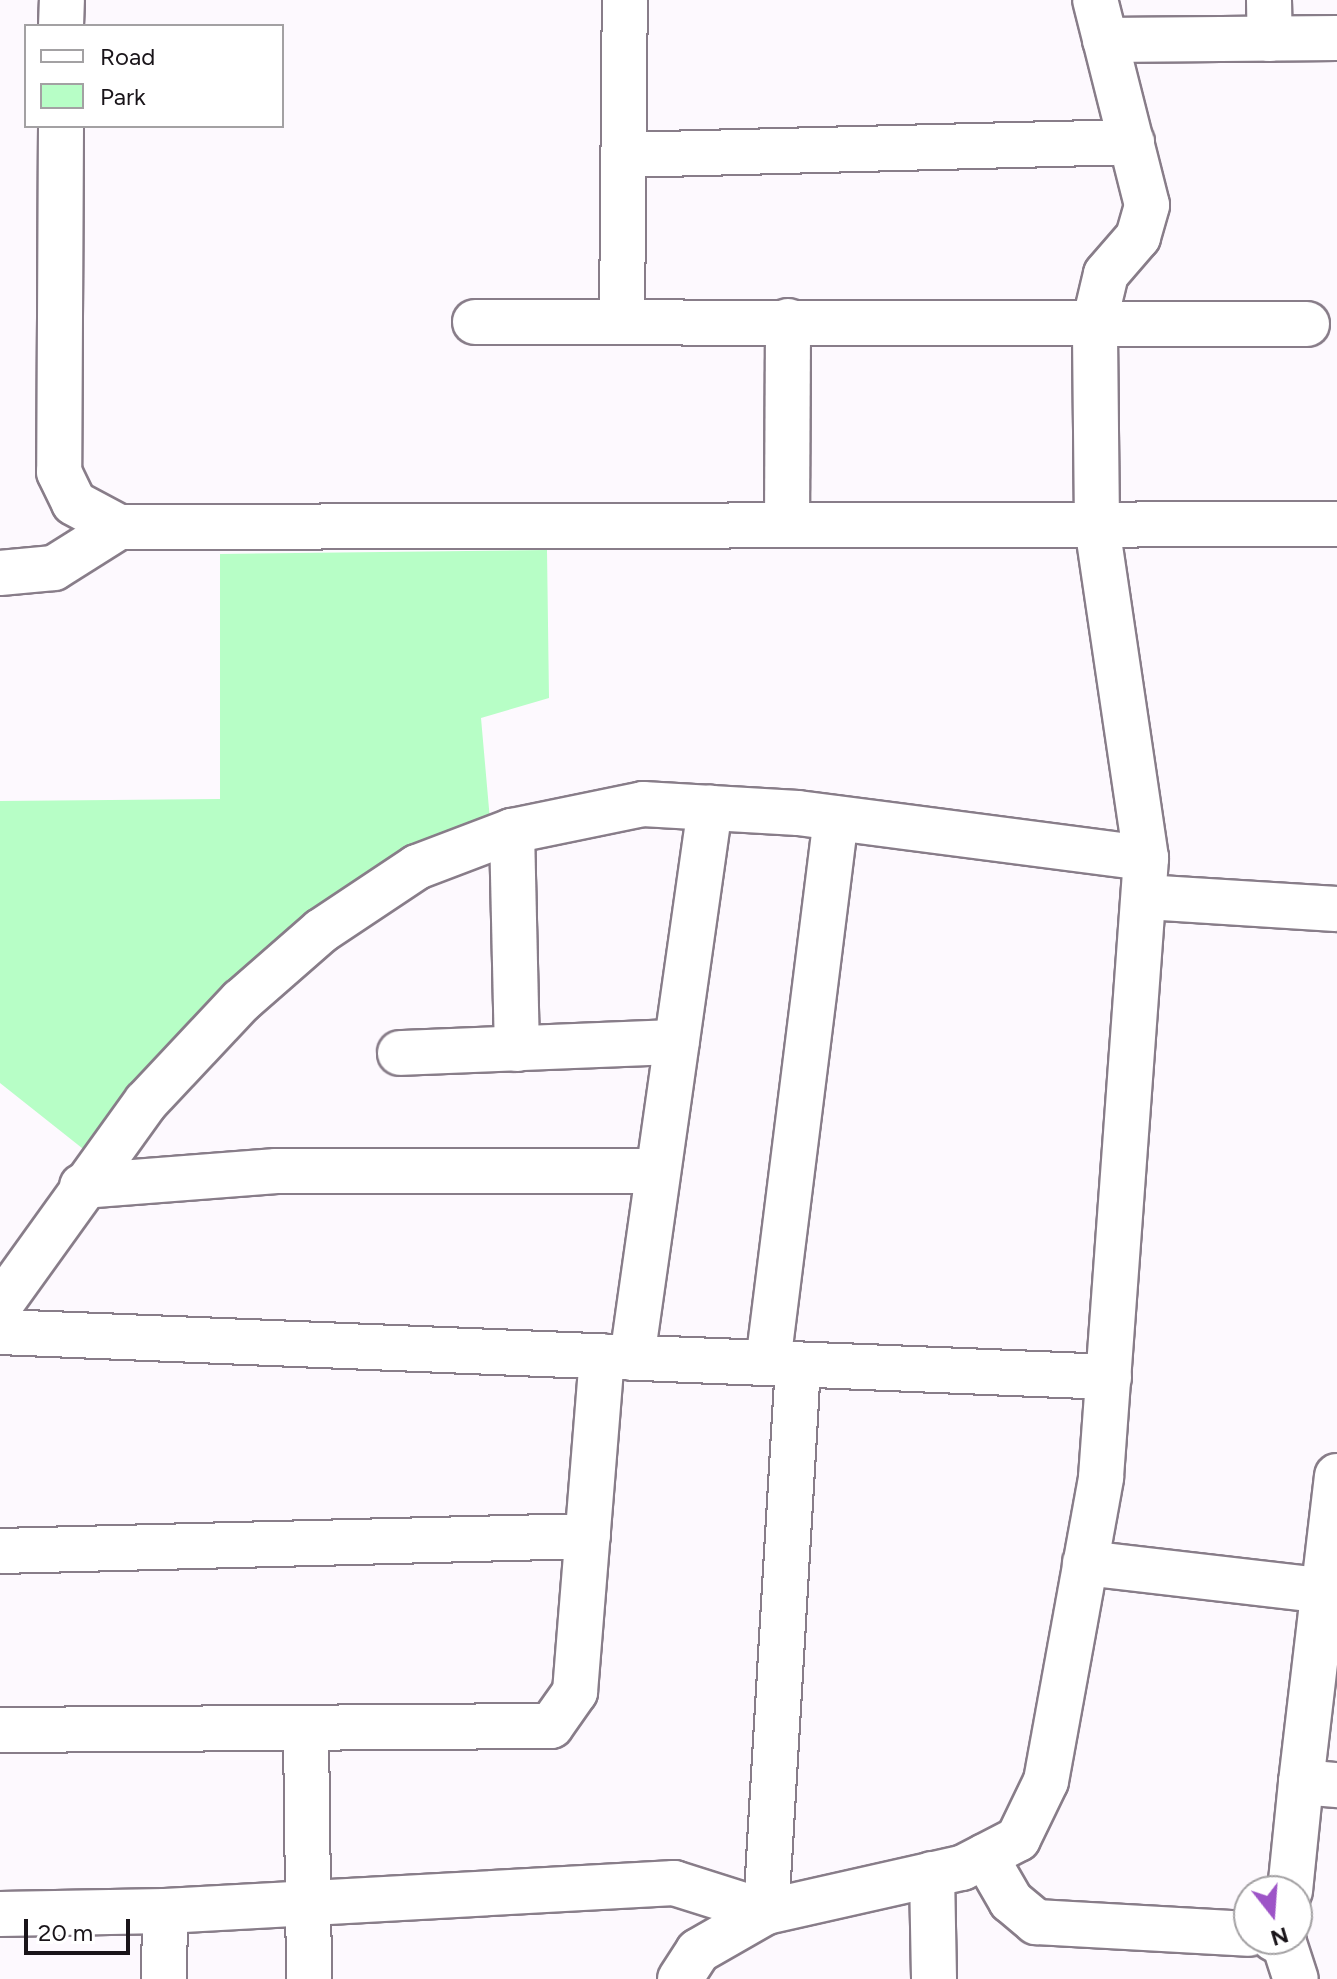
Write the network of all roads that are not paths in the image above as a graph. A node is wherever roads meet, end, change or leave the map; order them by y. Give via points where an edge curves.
1 (62, 0) edge
2 (625, 0) edge
3 (1100, 20) edge
4 (1269, 20) edge
5 (61, 24) edge
6 (1337, 38) edge
7 (61, 128) edge
8 (1132, 142) junction
9 (623, 155) junction
10 (1095, 320) junction
11 (622, 321) junction
12 (788, 321) junction
13 (475, 322) dead end
14 (1307, 324) dead end
15 (787, 521) junction
16 (1337, 524) edge
17 (1097, 525) junction
18 (119, 527) junction
19 (0, 573) edge
20 (710, 808) junction
21 (836, 818) junction
22 (512, 831) junction
23 (1146, 878) junction
24 (1337, 909) edge
25 (677, 1042) junction
26 (517, 1049) junction
27 (400, 1053) dead end
28 (658, 1171) junction
29 (82, 1186) junction
30 (0, 1305) edge
31 (0, 1332) edge
32 (617, 1357) junction
33 (783, 1364) junction
34 (1109, 1377) junction
35 (1337, 1476) edge
36 (588, 1536) junction
37 (0, 1551) edge
38 (1085, 1563) junction
39 (1330, 1592) edge
40 (0, 1730) edge
41 (306, 1731) junction
42 (1319, 1784) edge
43 (985, 1856) junction
44 (932, 1874) junction
45 (1294, 1875) edge
46 (313, 1903) junction
47 (165, 1911) junction
48 (766, 1912) junction
49 (0, 1914) edge
50 (1233, 1942) edge
51 (164, 1979) edge
52 (309, 1979) edge
53 (680, 1979) edge
54 (934, 1979) edge

1 - 5 street
2 - 9 street
3 - 4 street
3 - 8 street
4 - 6 street
7 - 18 street via 59,472 74,503
8 - 9 street
8 - 10 street via 1147,205 1138,237 1106,274
9 - 11 street
10 - 12 street
10 - 14 street
10 - 17 street
11 - 12 street
11 - 13 street
12 - 15 street
15 - 17 street
15 - 18 street
16 - 17 street
17 - 23 street
18 - 19 street via 54,568
20 - 21 street
20 - 22 street via 643,804
20 - 25 street
21 - 23 street
21 - 33 street
22 - 26 street
22 - 29 street via 417,867 321,931 241,1001
23 - 24 street
23 - 34 street
25 - 26 street
25 - 28 street
26 - 27 street
28 - 29 street via 276,1171
28 - 32 street
29 - 30 street
31 - 32 street
32 - 33 street
32 - 36 street
33 - 34 street
33 - 48 street
34 - 38 street
35 - 39 street
36 - 37 street
36 - 41 street via 575,1692 551,1726
38 - 39 street
38 - 43 street via 1046,1781 1018,1839
39 - 42 street
40 - 41 street
41 - 46 street
42 - 45 street
43 - 44 street
43 - 50 street via 1011,1901 1036,1922
44 - 48 street
44 - 54 street
46 - 47 street
46 - 48 street via 674,1883
46 - 52 street
47 - 49 street
47 - 51 street
48 - 53 street via 698,1951

